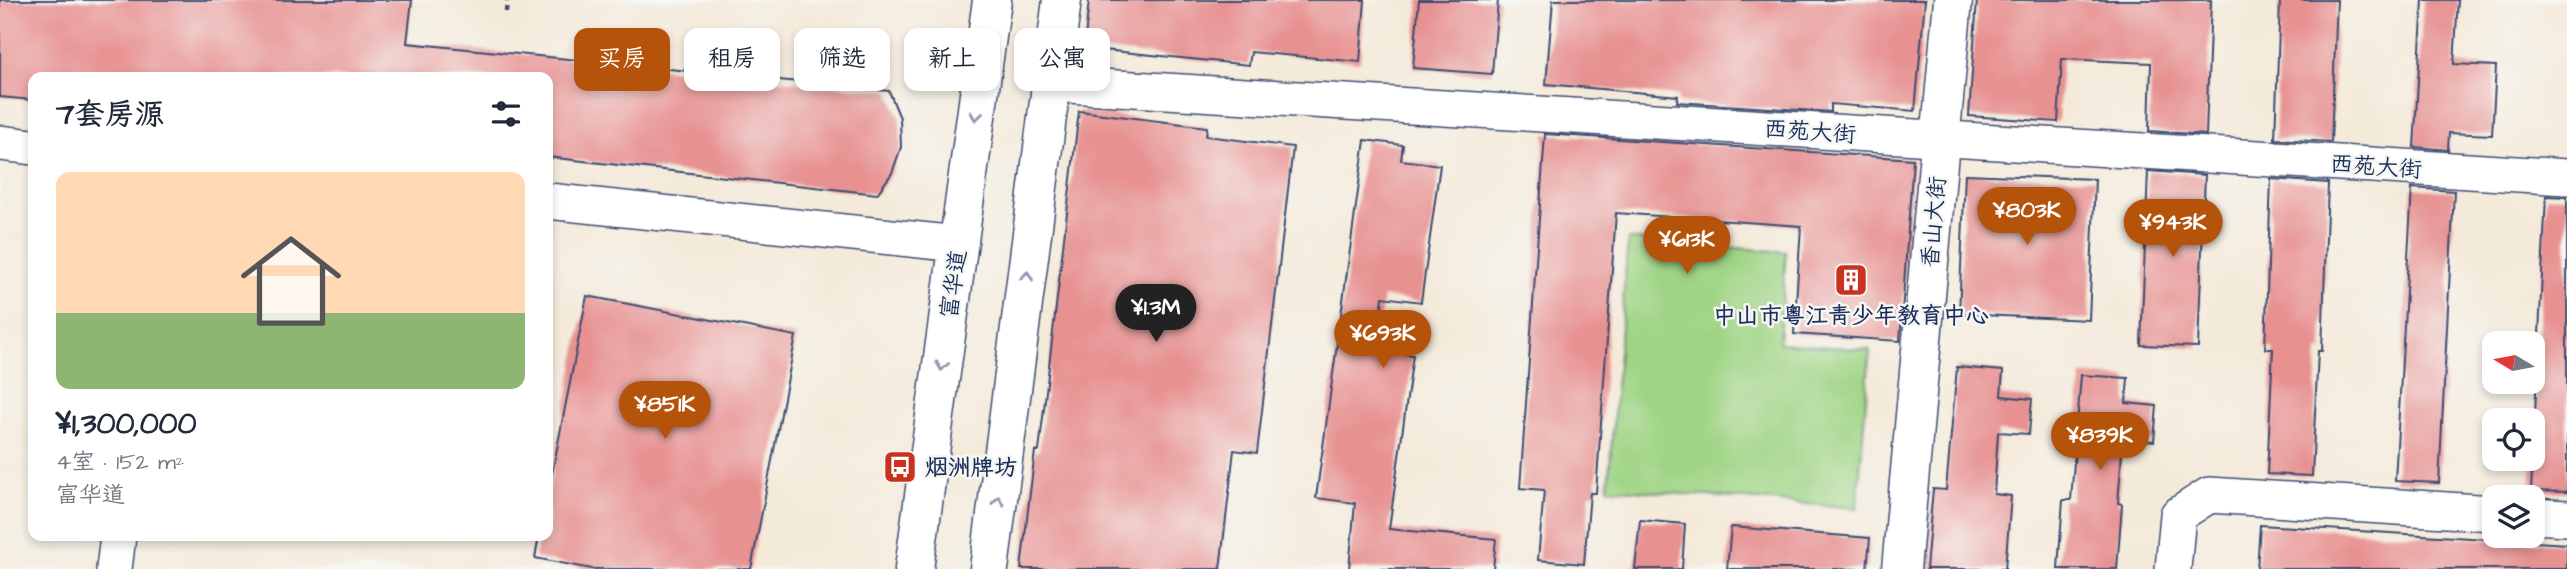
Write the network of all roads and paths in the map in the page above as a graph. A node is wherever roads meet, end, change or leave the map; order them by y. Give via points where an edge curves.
1 (508, 0) edge
2 (992, 0) edge
3 (1062, 0) edge
4 (1953, 0) edge
5 (506, 12) dead end
6 (1059, 28) edge
7 (1110, 88) edge
8 (1051, 91) edge
9 (1940, 139) junction
10 (0, 143) edge
11 (28, 146) edge
12 (2567, 177) edge
13 (553, 202) edge
14 (958, 244) junction
15 (2482, 512) edge
16 (2545, 517) edge
17 (2567, 518) edge
18 (117, 541) edge
19 (114, 569) edge
20 (914, 569) edge
21 (989, 569) edge
22 (1901, 569) edge
23 (2174, 569) edge

1 - 5 path
2 -> 14 main road, 富华道
3 - 6 main road
4 - 9 main road, 香山大街
7 - 9 street, 西苑大街
21 -> 8 main road
9 - 12 street, 西苑大街
9 - 22 main road, 香山大街
10 - 11 street
13 - 14 street
14 -> 20 main road, 富华道
15 - 23 street via 2209,495 2178,515
16 - 17 street
18 - 19 street

